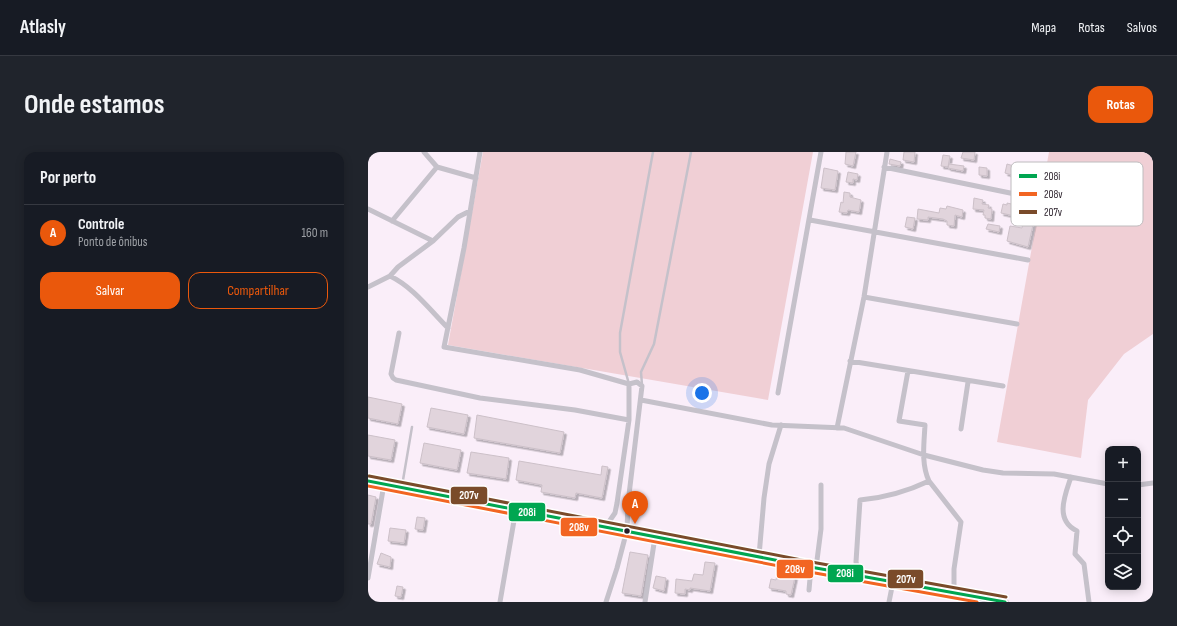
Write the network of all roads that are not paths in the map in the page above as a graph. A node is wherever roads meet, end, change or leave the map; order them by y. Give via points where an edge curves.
1 (424, 152) edge
2 (480, 152) edge
3 (653, 152) edge
4 (691, 152) edge
5 (821, 152) edge
6 (887, 152) edge
7 (437, 167) junction
8 (884, 167) junction
9 (476, 178) junction
10 (1011, 193) edge
11 (368, 209) edge
12 (470, 211) junction
13 (810, 220) junction
14 (392, 221) junction
15 (874, 233) junction
16 (433, 242) junction
17 (1028, 260) dead end
18 (390, 276) junction
19 (368, 287) edge
20 (864, 297) junction
21 (1017, 324) dead end
22 (448, 328) junction
23 (399, 333) dead end
24 (850, 361) junction
25 (908, 371) junction
26 (968, 382) junction
27 (629, 384) junction
28 (642, 386) junction
29 (1003, 386) dead end
30 (778, 393) dead end
31 (641, 400) junction
32 (629, 420) junction
33 (781, 425) junction
34 (412, 428) dead end
35 (837, 428) junction
36 (961, 430) dead end
37 (924, 455) junction
38 (1070, 477) junction
39 (368, 481) edge
40 (929, 481) junction
41 (1105, 483) edge
42 (1153, 483) edge
43 (384, 484) junction
44 (821, 485) dead end
45 (1141, 485) edge
46 (402, 488) junction
47 (617, 503) junction
48 (628, 503) junction
49 (516, 509) junction
50 (606, 526) junction
51 (627, 530) junction
52 (655, 537) junction
53 (759, 556) junction
54 (813, 568) junction
55 (860, 576) junction
56 (368, 578) edge
57 (893, 582) junction
58 (809, 590) dead end
59 (954, 593) junction
60 (500, 602) edge
61 (606, 602) edge
62 (645, 602) edge
63 (889, 602) edge
64 (1004, 602) edge
65 (1089, 602) edge

1 - 7 street
2 - 9 street
3 - 27 lane via 620,334 620,352
4 - 28 lane via 654,344 640,374
5 - 13 street
6 - 8 street
7 - 9 street
7 - 14 street
8 - 10 street
8 - 15 street
9 - 12 street
11 - 14 street
12 - 16 street via 458,217
12 - 22 street
13 - 15 street
13 - 30 street
14 - 16 street
15 - 17 street
15 - 20 street
16 - 18 street via 398,267
18 - 19 street
18 - 22 street via 406,286
20 - 21 street
20 - 24 street
22 - 27 street via 444,346 580,370
23 - 32 street via 391,374 396,380 480,398 575,410
24 - 25 street
24 - 35 street
25 - 26 street
25 - 37 street via 899,420 925,426
26 - 29 street
26 - 36 street
27 - 28 street via 637,382
27 - 32 street
28 - 31 street
31 - 33 street
31 - 48 street
32 - 47 street
33 - 35 street
33 - 53 street via 769,464
34 - 46 lane
35 - 37 street via 852,430
37 - 38 street via 1003,473 1054,474
37 - 40 street
38 - 41 street
38 - 65 street via 1064,498 1063,516 1068,526 1077,532 1075,554 1084,564
39 - 43 main road
40 - 55 street via 915,488 860,500 856,562
40 - 59 street via 961,522 954,569
42 - 45 street
43 - 46 main road
43 - 56 street
44 - 54 street via 821,528
46 - 49 main road
47 - 48 street via 624,506
47 - 50 street via 615,513
48 - 51 street
49 - 50 main road
49 - 60 street
50 - 51 main road
51 - 52 main road
51 - 61 street
52 - 53 main road
52 - 62 street
53 - 54 main road
54 - 55 main road
54 - 58 street
55 - 57 main road
57 - 59 main road
57 - 63 street
59 - 64 main road

